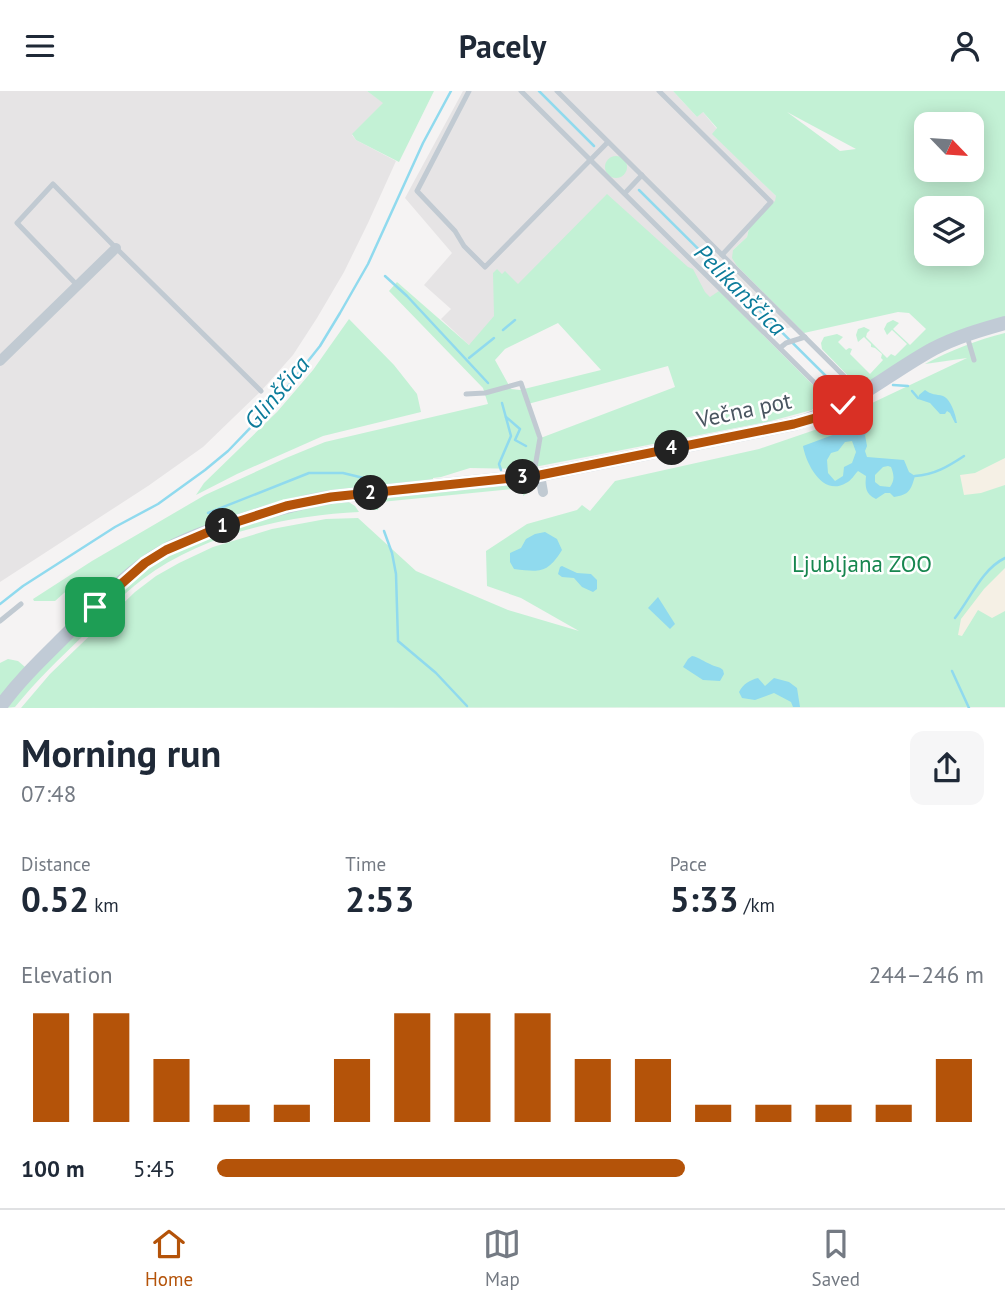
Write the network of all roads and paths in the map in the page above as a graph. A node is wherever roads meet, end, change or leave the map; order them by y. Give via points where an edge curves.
1 (469, 91) edge
2 (521, 91) edge
3 (557, 91) edge
4 (659, 91) edge
5 (608, 142) junction
6 (591, 160) junction
7 (642, 175) junction
8 (625, 193) junction
9 (116, 248) junction
10 (722, 255) junction
11 (77, 285) junction
12 (1005, 323) edge
13 (967, 335) junction
14 (803, 337) junction
15 (780, 348) junction
16 (974, 360) dead end
17 (0, 361) edge
18 (261, 391) dead end
19 (466, 394) dead end
20 (863, 395) junction
21 (839, 407) junction
22 (537, 475) junction
23 (543, 492) dead end
24 (21, 604) dead end
25 (0, 621) edge
26 (0, 707) edge

1 - 6 lane via 417,191 485,267
2 - 6 lane
3 - 5 lane
4 - 10 lane via 771,202
5 - 6 lane
5 - 7 lane
6 - 8 lane
7 - 8 lane
7 - 10 lane
8 - 15 lane
9 - 11 street
9 - 11 lane via 53,184 17,223
9 - 18 lane
10 - 14 lane
11 - 17 street
12 - 13 main road, Večna pot
13 - 16 lane
13 - 20 main road, Večna pot via 934,349
14 - 15 lane
14 - 20 lane
15 - 21 lane
19 - 22 lane via 521,383 540,438
20 - 21 main road, Večna pot
21 - 22 main road, Večna pot via 794,424
22 - 23 street
22 - 26 main road, Večna pot via 307,501 190,538 124,580 31,670
24 - 25 lane

